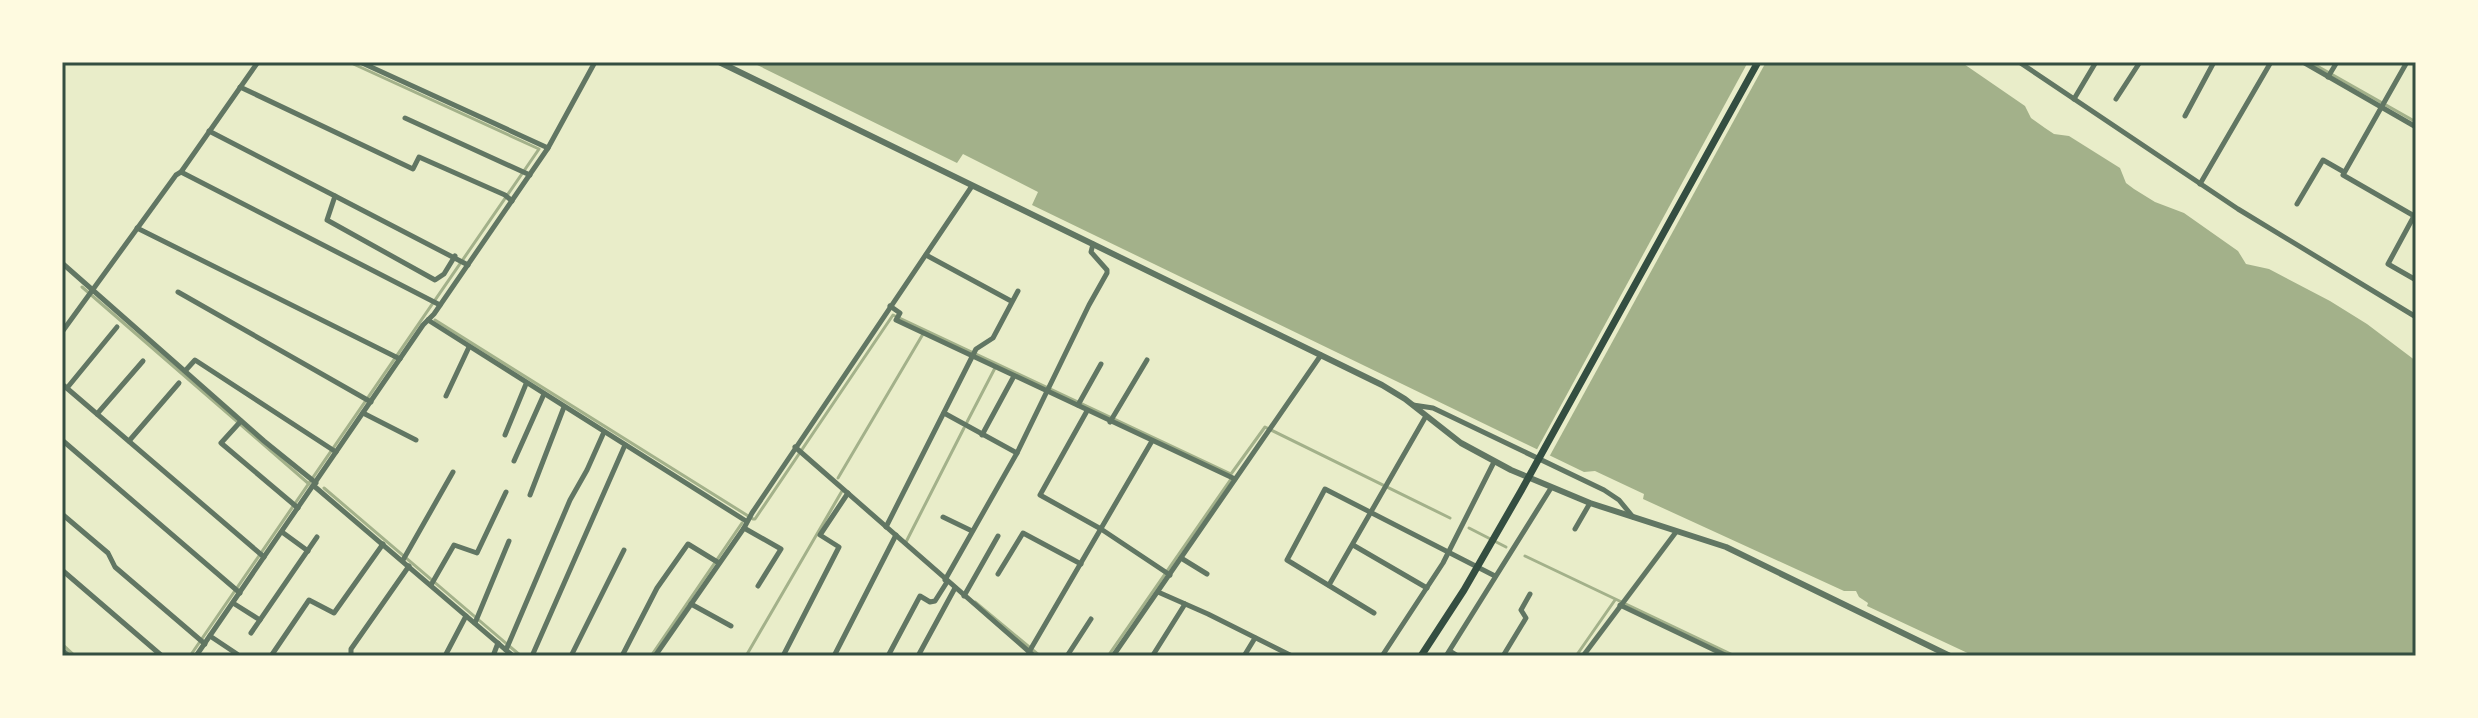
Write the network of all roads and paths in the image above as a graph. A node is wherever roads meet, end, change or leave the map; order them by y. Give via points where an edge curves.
1 (258, 62) edge
2 (360, 62) edge
3 (595, 62) edge
4 (719, 62) edge
5 (1758, 62) edge
6 (2019, 62) edge
7 (2096, 62) edge
8 (2140, 62) edge
9 (2214, 62) edge
10 (2271, 62) edge
11 (2303, 62) edge
12 (2337, 62) edge
13 (2407, 62) edge
14 (2329, 75) junction
15 (240, 87) junction
16 (2074, 99) junction
17 (2116, 99) dead end
18 (2383, 105) junction
19 (2185, 116) dead end
20 (405, 118) dead end
21 (2416, 127) edge
22 (209, 131) junction
23 (548, 148) junction
24 (181, 172) junction
25 (2344, 172) junction
26 (527, 173) junction
27 (2200, 184) junction
28 (972, 186) junction
29 (335, 196) junction
30 (509, 199) junction
31 (2297, 204) dead end
32 (2415, 216) edge
33 (137, 228) junction
34 (1093, 244) junction
35 (926, 255) junction
36 (462, 261) junction
37 (62, 263) edge
38 (450, 278) junction
39 (2416, 280) edge
40 (1018, 291) dead end
41 (178, 292) dead end
42 (90, 293) junction
43 (1011, 301) junction
44 (437, 303) junction
45 (890, 306) junction
46 (2416, 317) edge
47 (428, 320) junction
48 (117, 327) dead end
49 (62, 332) edge
50 (469, 347) junction
51 (974, 353) junction
52 (1321, 355) junction
53 (397, 358) junction
54 (1147, 360) dead end
55 (143, 361) dead end
56 (1101, 364) dead end
57 (185, 371) junction
58 (1014, 376) junction
59 (179, 383) dead end
60 (526, 384) junction
61 (65, 386) edge
62 (1048, 388) junction
63 (544, 394) junction
64 (446, 396) dead end
65 (368, 400) junction
66 (1079, 405) junction
67 (1413, 405) junction
68 (564, 407) junction
69 (1087, 411) junction
70 (363, 413) junction
71 (944, 413) junction
72 (97, 414) junction
73 (1426, 416) junction
74 (1111, 421) junction
75 (239, 423) junction
76 (604, 432) junction
77 (505, 435) dead end
78 (982, 435) junction
79 (62, 440) edge
80 (416, 440) dead end
81 (129, 441) junction
82 (1152, 441) junction
83 (625, 445) junction
84 (333, 450) junction
85 (799, 450) junction
86 (1017, 453) junction
87 (514, 461) dead end
88 (1494, 462) junction
89 (453, 472) dead end
90 (1233, 478) junction
91 (313, 482) junction
92 (1551, 488) junction
93 (506, 492) dead end
94 (848, 493) junction
95 (530, 495) dead end
96 (1590, 503) junction
97 (295, 506) junction
98 (1372, 513) junction
99 (62, 514) edge
100 (943, 517) dead end
101 (1634, 518) junction
102 (747, 520) junction
103 (886, 527) junction
104 (1101, 529) junction
105 (1575, 529) dead end
106 (972, 531) junction
107 (282, 532) junction
108 (1676, 532) junction
109 (896, 535) junction
110 (998, 536) dead end
111 (317, 537) dead end
112 (509, 541) dead end
113 (383, 544) junction
114 (1353, 545) junction
115 (624, 550) dead end
116 (308, 551) junction
117 (1448, 551) junction
118 (262, 555) junction
119 (405, 557) junction
120 (1181, 558) junction
121 (717, 562) junction
122 (1081, 564) junction
123 (409, 566) junction
124 (62, 570) edge
125 (1167, 573) junction
126 (998, 574) dead end
127 (1207, 574) dead end
128 (1495, 576) junction
129 (946, 579) junction
130 (433, 582) junction
131 (1329, 585) junction
132 (758, 586) dead end
133 (955, 588) junction
134 (1427, 588) junction
135 (237, 591) junction
136 (1158, 592) junction
137 (965, 593) junction
138 (1530, 594) dead end
139 (233, 603) junction
140 (1622, 603) junction
141 (691, 604) junction
142 (1185, 604) junction
143 (1374, 613) dead end
144 (466, 616) junction
145 (1091, 619) dead end
146 (260, 620) junction
147 (477, 620) junction
148 (731, 626) dead end
149 (251, 633) dead end
150 (210, 636) junction
151 (1255, 638) junction
152 (203, 642) junction
153 (498, 643) junction
154 (508, 647) junction
155 (62, 650) edge
156 (1031, 651) edge
157 (237, 654) dead end
158 (1448, 654) edge
159 (1153, 655) edge
160 (69, 656) edge
161 (162, 656) edge
162 (196, 656) edge
163 (271, 656) edge
164 (351, 656) edge
165 (445, 656) edge
166 (493, 656) edge
167 (513, 656) edge
168 (532, 656) edge
169 (571, 656) edge
170 (622, 656) edge
171 (655, 656) edge
172 (783, 656) edge
173 (834, 656) edge
174 (888, 656) edge
175 (918, 656) edge
176 (1067, 656) edge
177 (1113, 656) edge
178 (1244, 656) edge
179 (1291, 656) edge
180 (1382, 656) edge
181 (1421, 656) edge
182 (1458, 656) edge
183 (1503, 656) edge
184 (1583, 656) edge
185 (1727, 656) edge
186 (1950, 656) edge

1 - 15 street
2 - 23 street
3 - 23 street
4 - 28 street
5 - 181 main road via 1521,491
6 - 16 street
7 - 16 street
8 - 17 street
9 - 19 street
10 - 27 street
11 - 14 street
12 - 14 street
13 - 18 street
14 - 18 street
15 - 22 street
15 - 30 street via 413,169 419,157
16 - 27 street
18 - 21 street
18 - 25 street
20 - 26 street
22 - 24 street
22 - 29 street
23 - 26 street
24 - 33 street
24 - 44 street
25 - 31 street via 2323,160
25 - 32 street
26 - 30 street
27 - 46 street
28 - 34 street
28 - 35 street
29 - 36 street
29 - 38 street via 327,220 435,280
30 - 36 street
32 - 39 street via 2388,264
33 - 42 street
33 - 53 street
34 - 52 street
34 - 62 street via 1091,252 1107,273
35 - 43 street
35 - 45 street
36 - 38 street
36 - 38 street
37 - 42 street
38 - 44 street
40 - 43 street
41 - 65 street
42 - 49 street
42 - 57 street
43 - 51 street via 993,338
44 - 47 street
45 - 51 street via 900,313 897,317
45 - 85 street
47 - 50 street
47 - 53 street
48 - 61 street
50 - 60 street
50 - 64 street
51 - 58 street
51 - 71 street
52 - 67 street
52 - 90 street
53 - 65 street
54 - 74 street
55 - 72 street
56 - 66 street
57 - 75 street
57 - 84 street via 195,360
58 - 62 street
58 - 78 street
59 - 81 street
60 - 63 street
60 - 77 street
61 - 72 street
62 - 66 street
62 - 86 street
63 - 68 street
63 - 87 street
65 - 70 street
66 - 69 street
67 - 73 street
67 - 101 street via 1433,408 1604,490
68 - 76 street
68 - 95 street
69 - 74 street
69 - 104 street via 1040,495
70 - 80 street
70 - 84 street
71 - 78 street
71 - 103 street
72 - 81 street
73 - 88 street
73 - 98 street
74 - 82 street
75 - 91 street
75 - 97 street via 221,443
76 - 83 street
76 - 154 street
78 - 86 street
79 - 135 street
81 - 118 street
82 - 90 street
82 - 104 street
83 - 102 street
83 - 168 street
84 - 91 street
85 - 94 street
85 - 102 street
86 - 106 street
88 - 92 street
88 - 117 street
89 - 119 street
90 - 120 street
91 - 97 street
91 - 113 street
92 - 96 street
92 - 128 street
93 - 130 street via 477,553 454,545
94 - 103 street
94 - 172 street via 820,535 839,547
96 - 101 street
96 - 105 street
97 - 107 street
98 - 114 street
98 - 117 street
98 - 131 street via 1325,489 1287,560
99 - 152 street
100 - 106 street
101 - 108 street
102 - 121 street
102 - 132 street via 781,549
103 - 109 street
104 - 122 street
104 - 125 street
106 - 129 street
107 - 116 street
107 - 118 street
108 - 140 street
108 - 186 street via 1726,547
109 - 129 street
109 - 173 street
110 - 137 street
111 - 116 street
112 - 147 street
113 - 119 street
113 - 163 street via 334,613 309,600
114 - 131 street
114 - 134 street
115 - 169 street
116 - 146 street
117 - 128 street
117 - 134 street
118 - 135 street
119 - 123 street
120 - 125 street
120 - 127 street
121 - 141 street
121 - 170 street via 688,544 657,588
122 - 126 street via 1023,533
122 - 156 street
123 - 130 street
123 - 164 street
124 - 161 street
125 - 136 street
128 - 158 street
129 - 133 street
129 - 174 street via 935,601 920,596
130 - 144 street
131 - 143 street
133 - 137 street
133 - 175 street
134 - 180 street
135 - 139 street
136 - 142 street
136 - 177 street
137 - 156 street
138 - 183 street via 1521,610 1526,618
139 - 146 street
139 - 150 street
140 - 184 street
140 - 185 street
141 - 148 street
141 - 171 street
142 - 151 street
142 - 159 street
144 - 147 street
144 - 165 street
145 - 176 street
146 - 149 street
147 - 153 street
150 - 152 street
150 - 157 street
151 - 178 street
151 - 179 street
152 - 162 street
153 - 154 street
153 - 166 street
154 - 167 street
155 - 160 street
158 - 182 street

